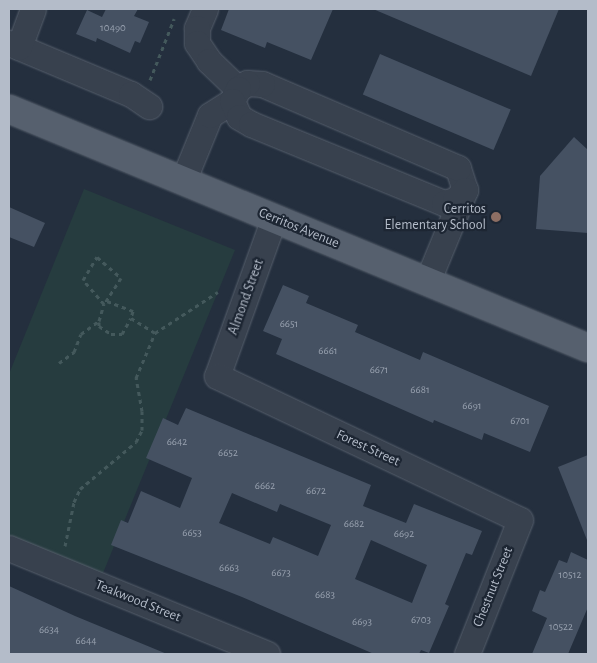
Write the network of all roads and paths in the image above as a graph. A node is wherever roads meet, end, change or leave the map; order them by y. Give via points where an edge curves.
1 (34, 9) edge
2 (205, 9) edge
3 (174, 17) dead end
4 (14, 45) edge
5 (149, 95) joint
6 (235, 95) junction
7 (9, 109) edge
8 (183, 181) junction
9 (465, 190) junction
10 (274, 218) junction
11 (428, 282) junction
12 (218, 292) dead end
13 (105, 302) junction
14 (131, 318) junction
15 (99, 321) junction
16 (155, 333) junction
17 (588, 348) edge
18 (59, 363) dead end
19 (217, 376) joint
20 (520, 520) joint
21 (9, 548) edge
22 (64, 549) dead end
23 (266, 654) edge
24 (467, 654) edge

1 - 4 street
2 - 6 street via 197,28 197,43
3 - 5 path via 150,75
4 - 5 street via 131,94
6 - 8 street via 210,115
6 - 9 street via 247,83 262,84 458,168
6 - 9 street via 239,117 251,124 444,203 455,200
7 - 8 main road, Cerritos Avenue
8 - 10 main road, Cerritos Avenue
9 - 11 street
10 - 11 main road, Cerritos Avenue
10 - 19 street, Almond Street
11 - 17 main road, Cerritos Avenue
12 - 16 path
13 - 13 path via 83,280 97,257 121,278
13 - 14 path via 133,311
13 - 15 path
14 - 15 path via 122,334 111,334 99,326
14 - 16 path
15 - 18 path via 81,334 74,352
16 - 22 path via 136,378 142,430 136,442 80,489
19 - 20 street, Forest Street
20 - 24 street, Chestnut Street
21 - 23 street, Teakwood Street

